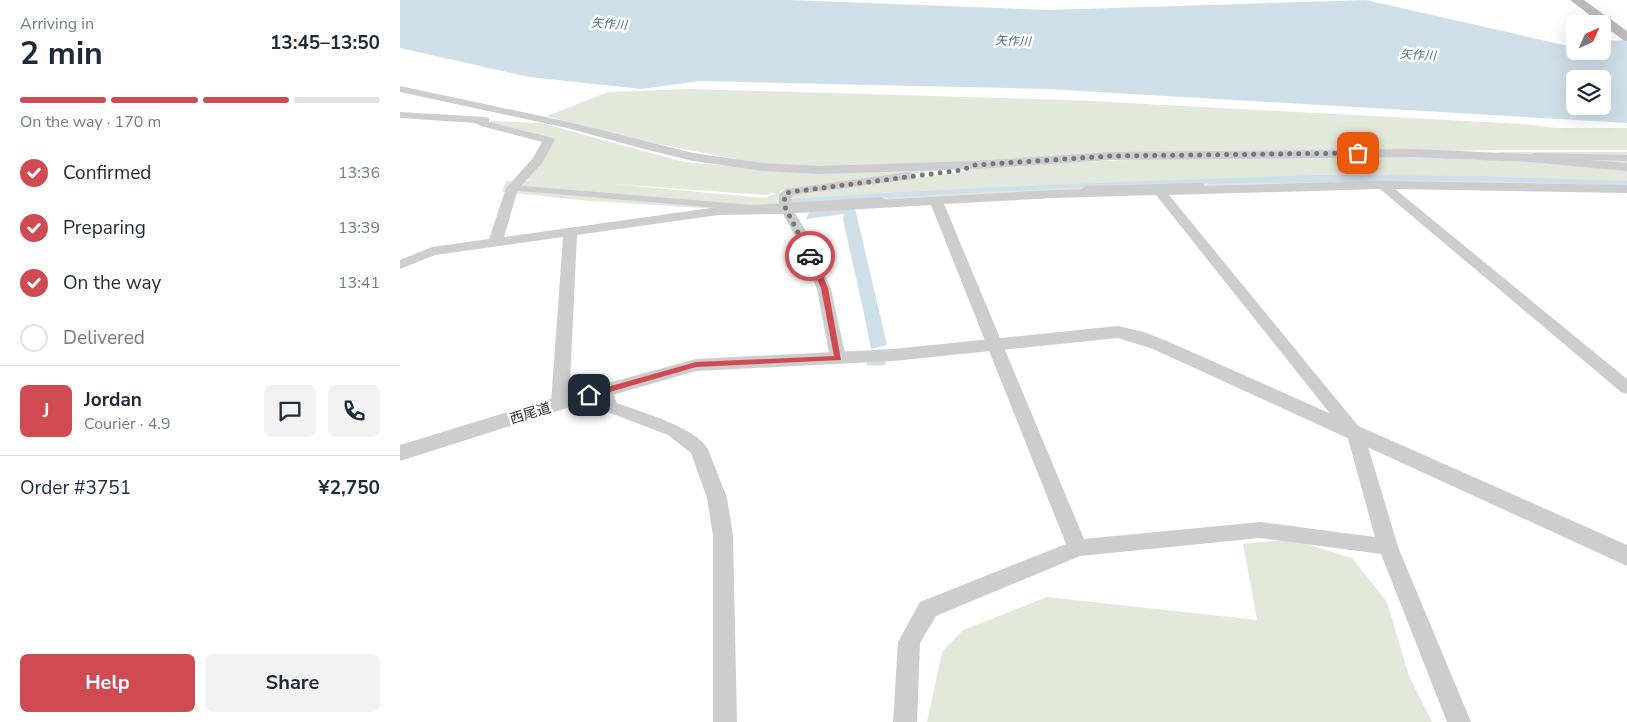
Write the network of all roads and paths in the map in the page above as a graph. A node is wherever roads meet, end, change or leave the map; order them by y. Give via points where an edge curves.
1 (1576, 0) edge
2 (1627, 38) edge
3 (400, 89) edge
4 (400, 115) edge
5 (476, 119) junction
6 (550, 121) junction
7 (1508, 157) junction
8 (1627, 158) edge
9 (975, 165) junction
10 (1627, 167) edge
11 (1383, 185) junction
12 (512, 188) junction
13 (1624, 190) edge
14 (1160, 192) junction
15 (936, 201) junction
16 (786, 207) junction
17 (570, 233) junction
18 (495, 243) junction
19 (400, 264) edge
20 (994, 344) junction
21 (838, 358) junction
22 (1627, 388) edge
23 (604, 391) junction
24 (560, 403) junction
25 (1354, 433) junction
26 (400, 453) edge
27 (1388, 547) junction
28 (1078, 548) junction
29 (1627, 556) edge
30 (725, 722) edge
31 (904, 722) edge
32 (1459, 722) edge

1 - 2 main road
3 - 6 street
4 - 5 street
5 - 6 street
5 - 12 street via 549,140 538,160
6 - 9 street via 676,153 763,167 820,170
7 - 8 street
7 - 9 street via 1413,153 1248,153 1111,156
7 - 10 street
9 - 16 street via 962,170 790,192 785,194
11 - 13 street
11 - 14 street
11 - 22 street
12 - 16 street via 753,208
12 - 18 street
13 - 16 street via 1379,183 1153,187
14 - 15 street
14 - 25 street
15 - 16 street
15 - 20 street
16 - 17 street via 718,211
16 - 21 street via 824,288
17 - 18 street
17 - 24 street
18 - 19 street via 432,251
20 - 21 street, 西尾道
20 - 25 street, 西尾道 via 1118,332 1137,336
20 - 28 street
21 - 23 street, 西尾道 via 696,365
23 - 24 street, 西尾道
23 - 30 street via 606,402 611,407 674,430 698,449 717,498 723,536
24 - 26 street, 西尾道
25 - 27 street
25 - 29 street, 西尾道
27 - 28 street via 1260,530
27 - 32 street
28 - 31 street via 928,608 909,642

